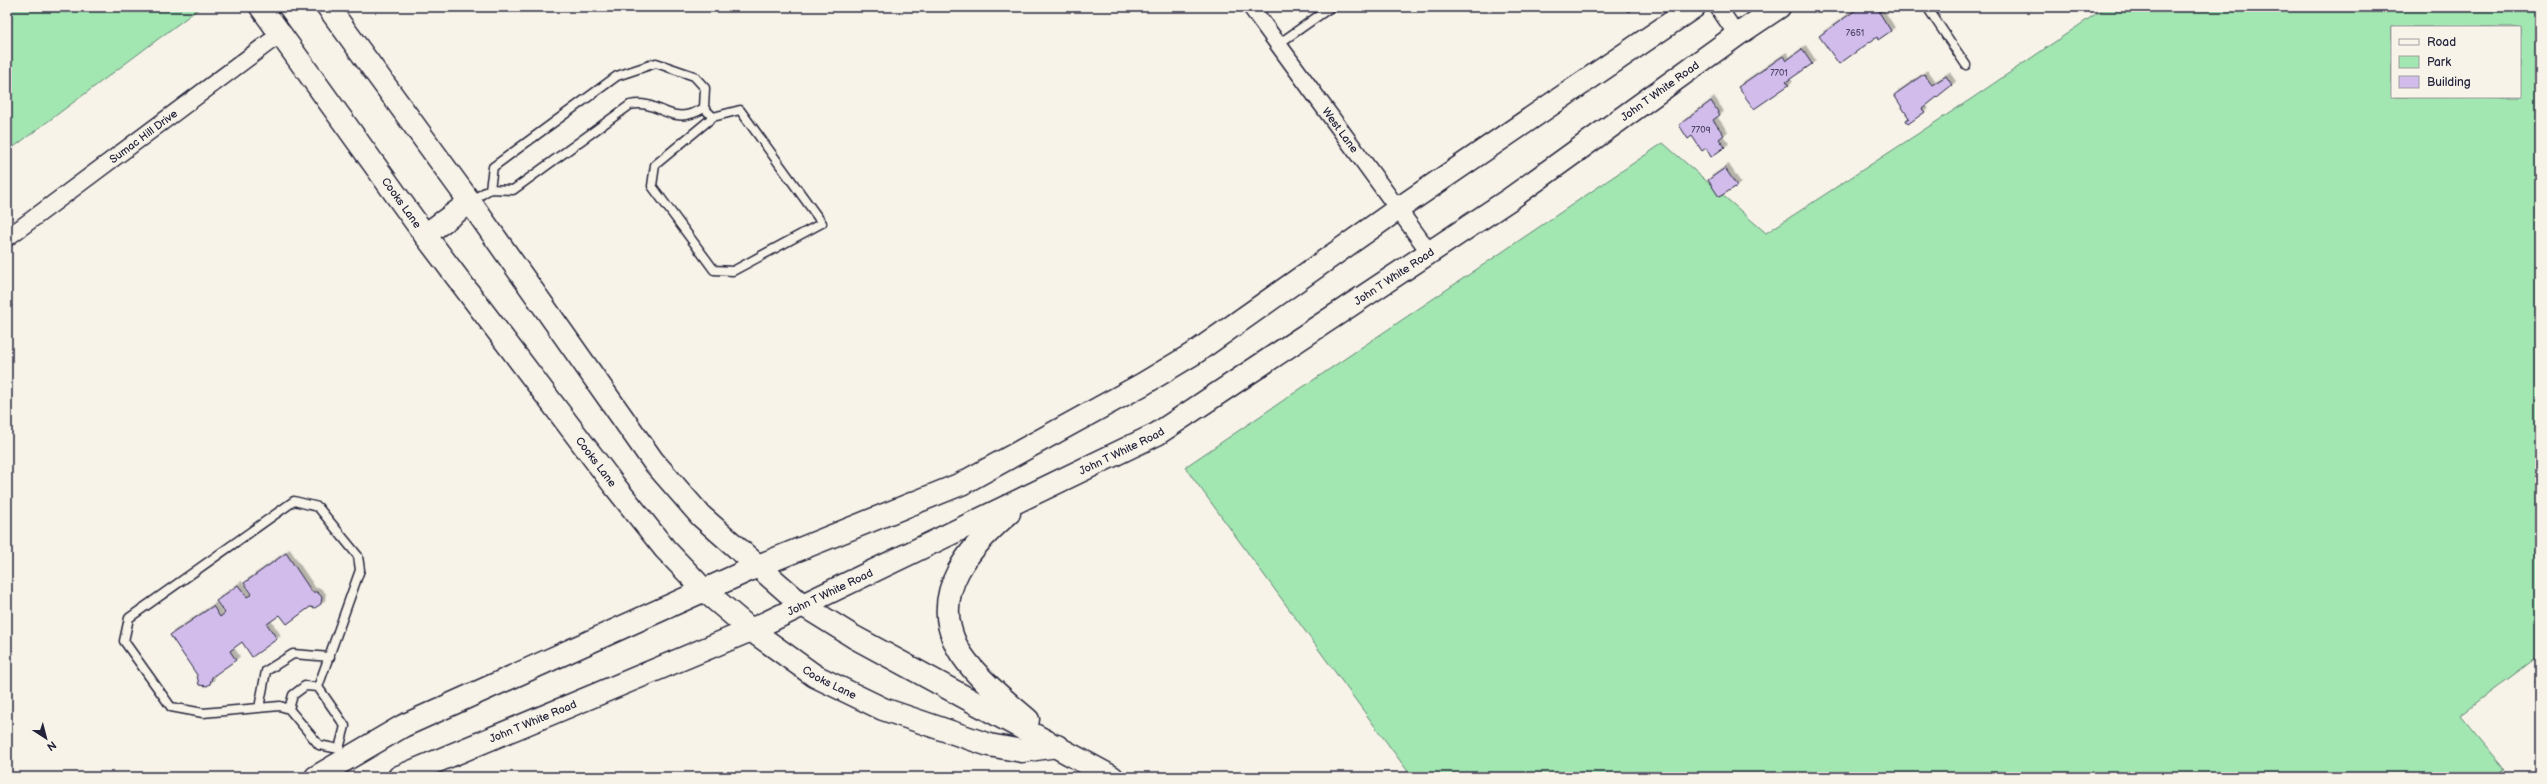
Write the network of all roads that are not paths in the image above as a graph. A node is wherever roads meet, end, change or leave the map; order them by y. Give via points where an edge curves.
1 (261, 7) edge
2 (328, 7) edge
3 (1251, 7) edge
4 (1331, 7) edge
5 (1694, 7) edge
6 (1718, 7) edge
7 (1779, 7) edge
8 (1927, 7) edge
9 (280, 34) junction
10 (1737, 35) junction
11 (1277, 45) junction
12 (1966, 65) dead end
13 (704, 108) junction
14 (713, 117) junction
15 (490, 189) junction
16 (470, 202) junction
17 (1398, 209) junction
18 (426, 235) junction
19 (7, 238) edge
20 (1430, 253) junction
21 (1032, 493) junction
22 (758, 566) junction
23 (704, 591) junction
24 (801, 604) junction
25 (751, 630) junction
26 (330, 657) junction
27 (318, 687) junction
28 (259, 708) junction
29 (289, 710) junction
30 (1057, 746) junction
31 (343, 754) junction
32 (316, 777) edge
33 (399, 777) edge
34 (1112, 777) edge

1 - 9 main road, Cooks Lane
2 - 16 main road
3 - 11 street, West Lane
4 - 11 lane
5 - 17 main road
6 - 10 street
7 - 10 main road, John T White Road
8 - 12 lane
9 - 18 main road, Cooks Lane
9 - 19 street, Sumac Hill Drive
10 - 20 main road, John T White Road via 1510,199
11 - 17 street, West Lane
13 - 14 lane
13 - 15 lane via 692,115 676,116 640,103 630,105 512,190
13 - 15 lane via 705,88 694,76 656,63 617,76 493,167
14 - 14 lane via 740,110 822,223 733,271 714,270 652,186 655,165
15 - 16 lane
16 - 18 main road
16 - 22 main road via 653,461 701,516
17 - 20 street, West Lane
17 - 22 main road via 1196,352 1143,384 961,484
18 - 23 main road, Cooks Lane via 618,490 665,549
20 - 21 main road, John T White Road via 1158,434
21 - 24 main road, John T White Road via 831,592
21 - 30 main road via 984,534 968,553 954,578 946,616 956,646 983,681
22 - 23 main road
22 - 24 main road
23 - 25 main road, Cooks Lane
23 - 31 main road
24 - 25 main road, John T White Road
24 - 30 main road via 854,637
25 - 30 main road, Cooks Lane via 815,676 882,709 989,745 1022,751
25 - 33 main road, John T White Road
26 - 27 lane
26 - 28 lane via 293,654 266,671
26 - 28 lane via 360,570 358,556 318,507 294,501 129,618 124,641 171,707 203,713
27 - 29 lane via 305,686 293,695
27 - 31 lane via 345,726
28 - 29 lane via 280,706
29 - 31 lane via 319,745
30 - 34 main road
31 - 32 main road

